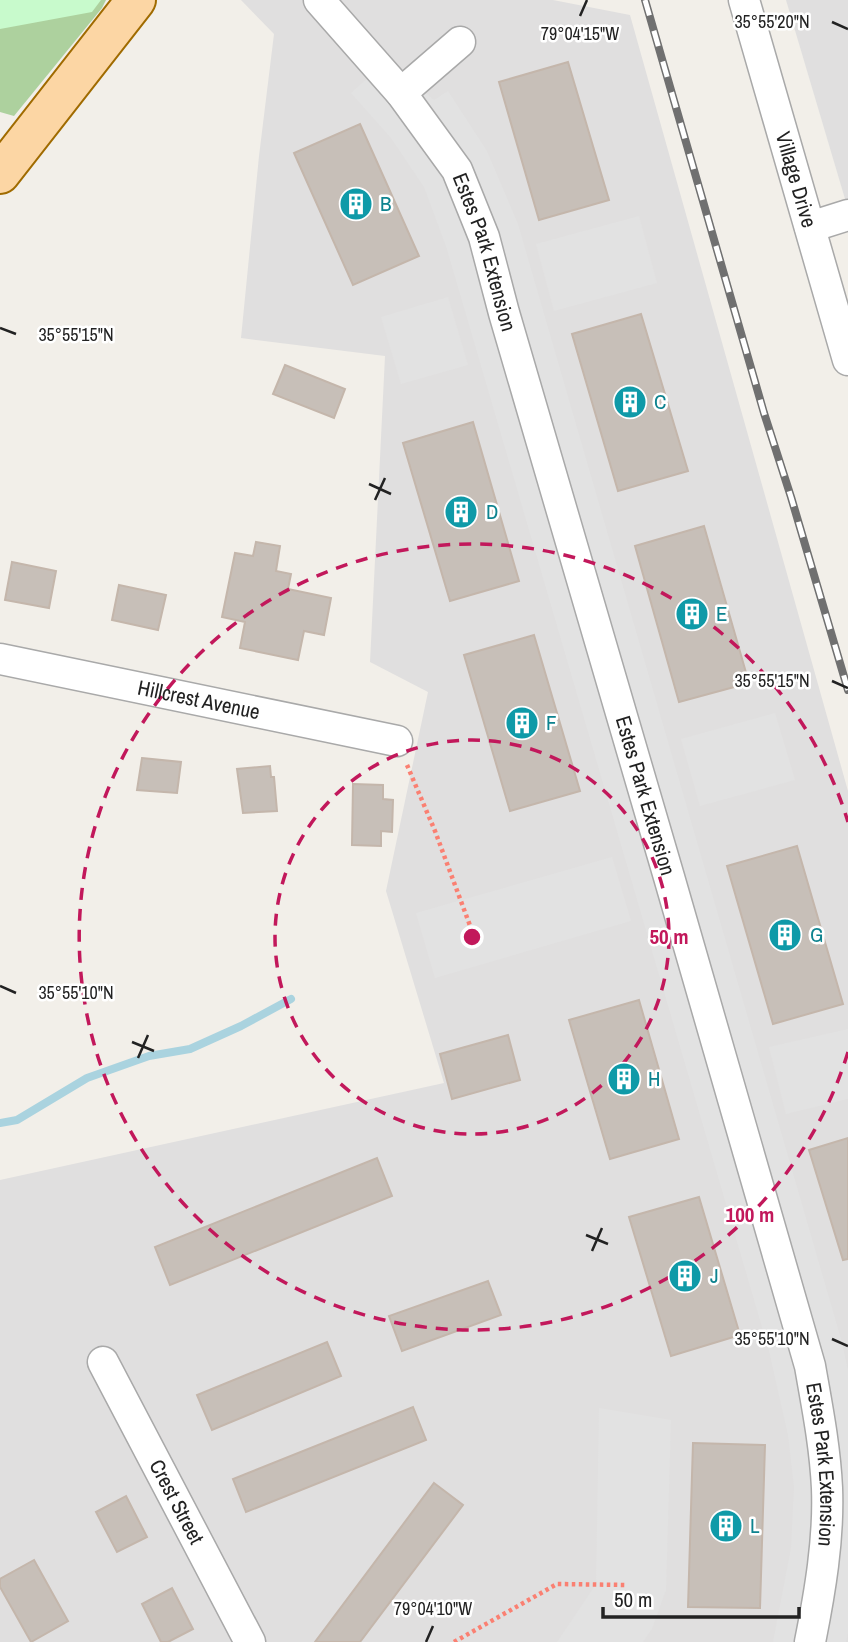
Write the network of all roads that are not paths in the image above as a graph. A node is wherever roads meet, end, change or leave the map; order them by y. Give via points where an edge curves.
1 (136, 0) edge
2 (319, 0) edge
3 (744, 0) edge
4 (460, 42) dead end
5 (401, 93) junction
6 (0, 174) edge
7 (848, 215) edge
8 (810, 227) junction
9 (848, 360) edge
10 (0, 659) edge
11 (397, 741) road end
12 (103, 1362) dead end
13 (250, 1642) edge
14 (810, 1642) edge

1 - 6 main road
2 - 5 street, Estes Park Extension
3 - 8 street, Village Drive
4 - 5 street
5 - 14 street, Estes Park Extension via 457,170 484,237 810,1366 827,1490 825,1554
7 - 8 street
8 - 9 street, Village Drive
10 - 11 street, Hillcrest Avenue
12 - 13 street, Crest Street

